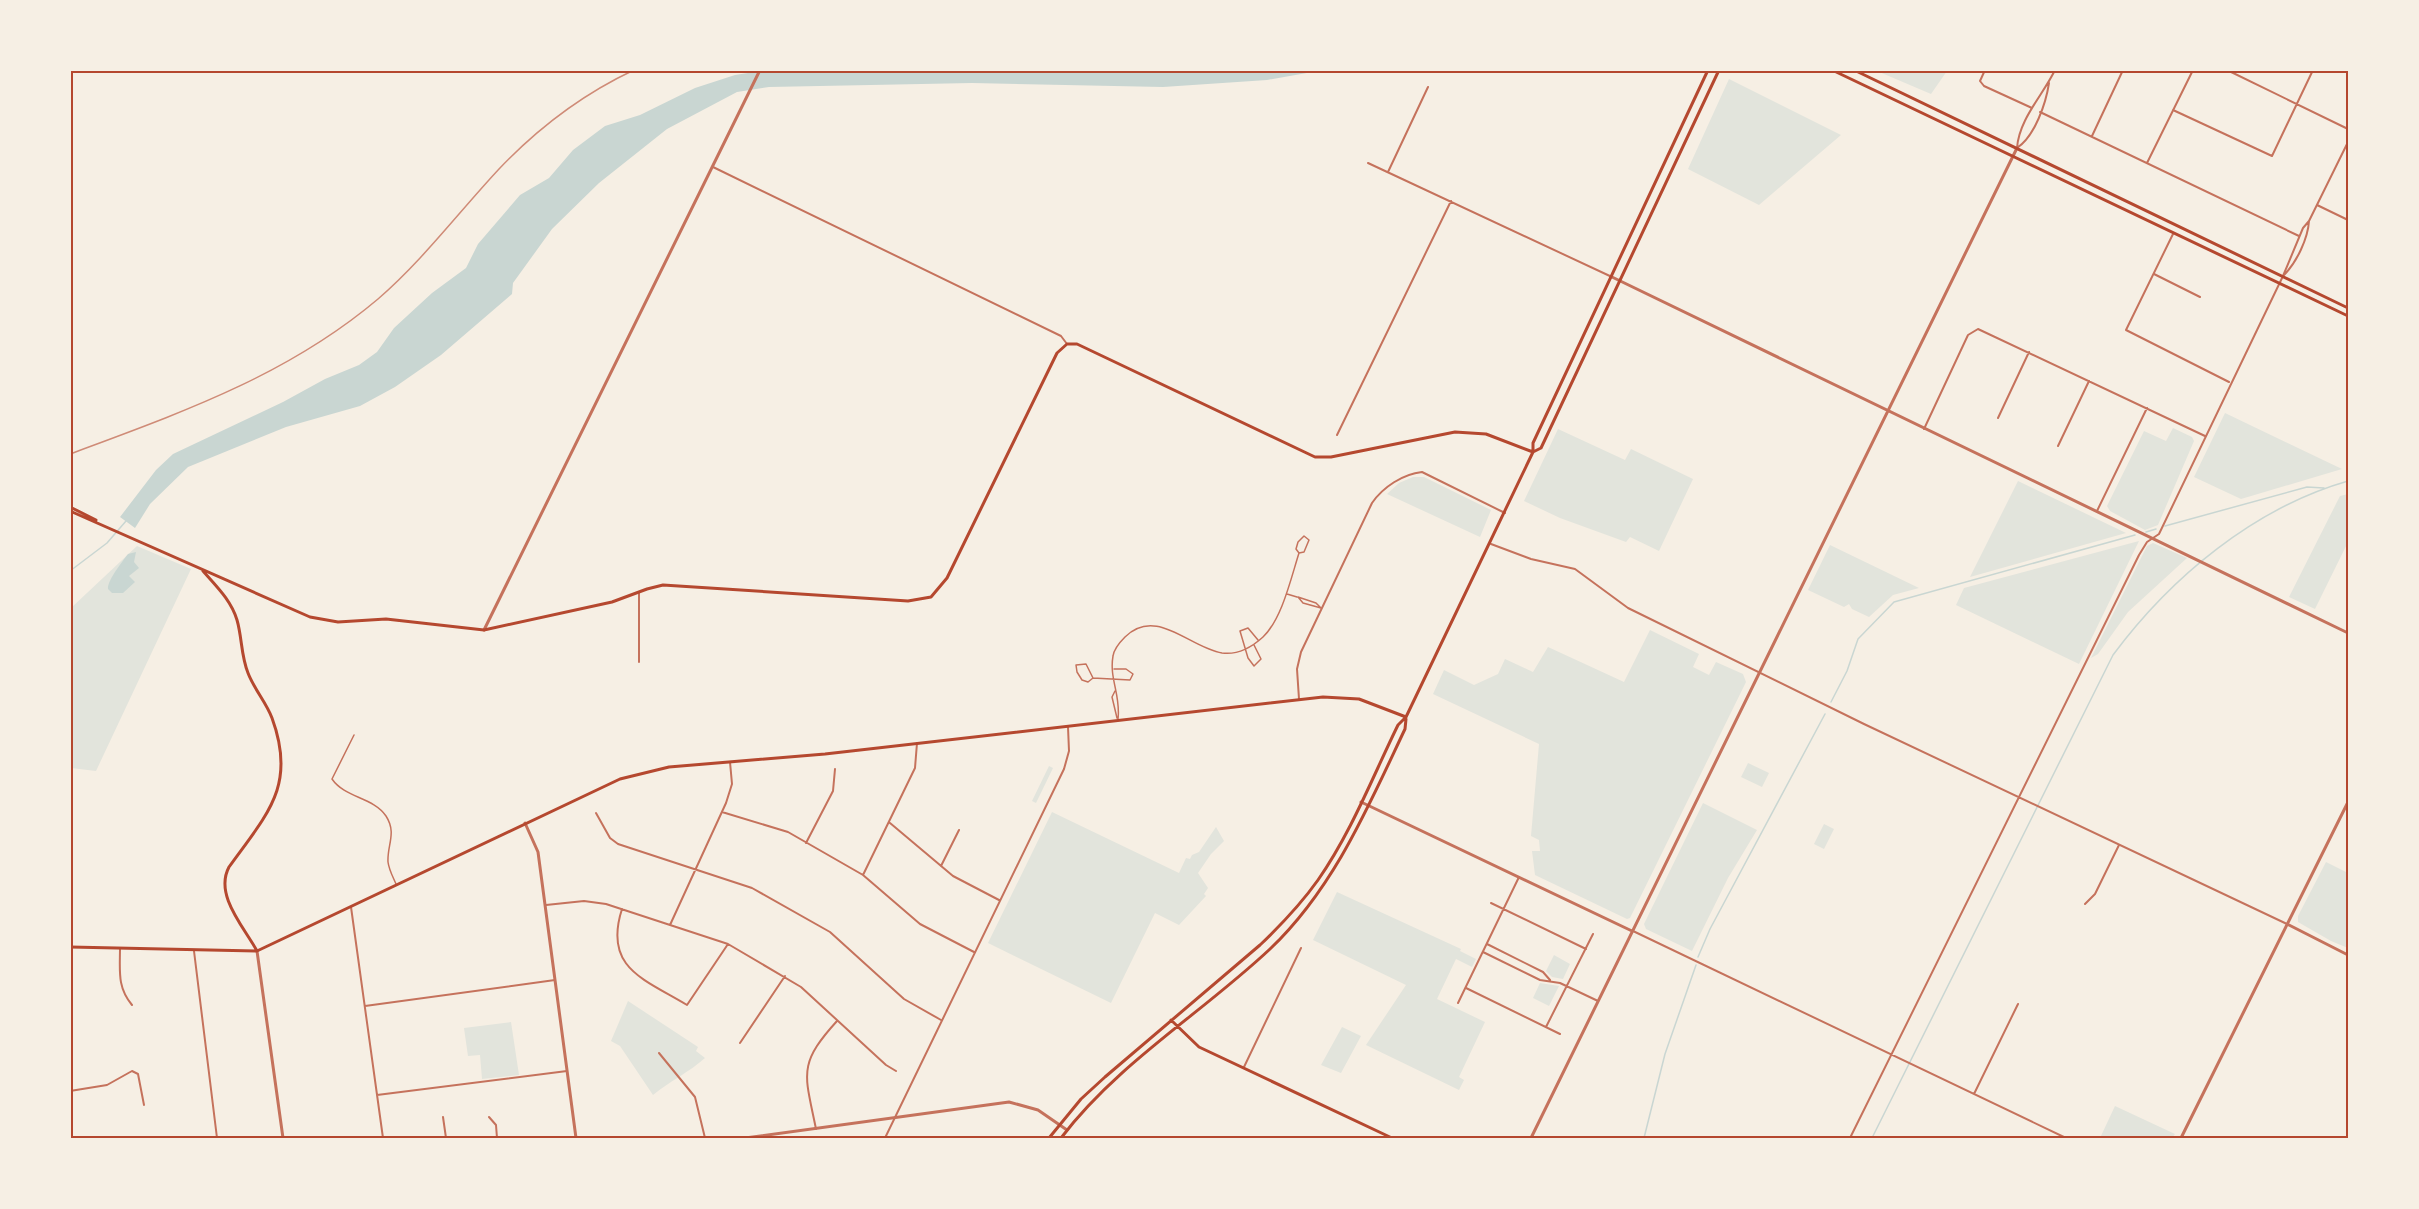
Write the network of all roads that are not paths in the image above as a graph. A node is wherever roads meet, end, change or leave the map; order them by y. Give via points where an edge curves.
1 (760, 70) edge
2 (1708, 70) edge
3 (1719, 70) edge
4 (1832, 70) edge
5 (1854, 70) edge
6 (1985, 70) edge
7 (2055, 70) edge
8 (2122, 70) edge
9 (2193, 70) edge
10 (2227, 70) edge
11 (2313, 70) edge
12 (1864, 75) junction
13 (2049, 82) junction
14 (1860, 84) junction
15 (1428, 87) dead end
16 (2297, 104) junction
17 (2032, 108) junction
18 (2173, 110) junction
19 (2040, 112) junction
20 (2349, 129) edge
21 (2092, 136) junction
22 (2349, 142) edge
23 (2017, 148) junction
24 (2013, 156) junction
25 (2147, 162) junction
26 (1368, 163) dead end
27 (712, 167) junction
28 (1388, 172) junction
29 (1451, 201) junction
30 (2317, 205) junction
31 (2349, 220) edge
32 (2309, 221) junction
33 (2173, 234) junction
34 (2299, 236) junction
35 (2153, 274) junction
36 (2283, 276) junction
37 (1612, 277) junction
38 (1620, 282) junction
39 (2279, 284) junction
40 (2200, 297) dead end
41 (2349, 308) edge
42 (2349, 316) edge
43 (1067, 344) junction
44 (2029, 352) junction
45 (2089, 381) junction
46 (2230, 382) junction
47 (2147, 408) junction
48 (1888, 411) junction
49 (1998, 418) dead end
50 (1924, 429) junction
51 (1337, 435) dead end
52 (2205, 436) junction
53 (2058, 446) dead end
54 (1533, 452) junction
55 (70, 509) edge
56 (2097, 512) junction
57 (1505, 513) junction
58 (2152, 538) junction
59 (1491, 544) junction
60 (1299, 553) junction
61 (201, 569) junction
62 (639, 592) junction
63 (1287, 594) junction
64 (1298, 597) junction
65 (1321, 608) junction
66 (484, 630) junction
67 (2349, 633) edge
68 (1258, 640) junction
69 (1254, 645) junction
70 (1246, 649) junction
71 (639, 662) dead end
72 (1113, 669) junction
73 (1760, 671) junction
74 (1093, 678) junction
75 (1113, 680) junction
76 (1115, 690) junction
77 (1299, 700) junction
78 (1406, 717) junction
79 (1118, 719) junction
80 (1068, 725) junction
81 (354, 735) dead end
82 (917, 743) junction
83 (730, 761) junction
84 (835, 769) dead end
85 (2020, 796) junction
86 (1361, 802) junction
87 (2349, 802) edge
88 (1368, 806) junction
89 (722, 812) junction
90 (596, 813) dead end
91 (889, 823) junction
92 (525, 824) junction
93 (959, 830) dead end
94 (806, 843) junction
95 (2118, 845) junction
96 (941, 866) junction
97 (694, 870) junction
98 (863, 875) junction
99 (1519, 877) junction
100 (396, 885) junction
101 (1310, 890) junction
102 (1317, 895) junction
103 (999, 900) junction
104 (1491, 903) dead end
105 (2085, 904) dead end
106 (546, 905) junction
107 (351, 907) junction
108 (622, 909) junction
109 (1504, 909) junction
110 (2288, 924) junction
111 (670, 925) junction
112 (1632, 930) junction
113 (1593, 934) dead end
114 (728, 944) junction
115 (1487, 944) junction
116 (70, 947) edge
117 (120, 948) junction
118 (1301, 948) dead end
119 (1586, 949) junction
120 (194, 951) junction
121 (257, 951) junction
122 (975, 951) junction
123 (1483, 952) junction
124 (2349, 955) edge
125 (785, 976) junction
126 (555, 980) junction
127 (1550, 980) junction
128 (1567, 986) junction
129 (1466, 988) junction
130 (1598, 1001) junction
131 (1458, 1002) dead end
132 (2018, 1004) dead end
133 (132, 1005) dead end
134 (365, 1006) junction
135 (941, 1020) junction
136 (1171, 1020) junction
137 (837, 1021) junction
138 (1177, 1027) junction
139 (1546, 1027) junction
140 (1560, 1034) dead end
141 (740, 1043) dead end
142 (659, 1053) dead end
143 (1892, 1054) junction
144 (1243, 1068) junction
145 (567, 1071) junction
146 (896, 1071) dead end
147 (70, 1091) edge
148 (1974, 1094) junction
149 (377, 1095) junction
150 (144, 1105) dead end
151 (443, 1117) dead end
152 (894, 1117) junction
153 (489, 1118) dead end
154 (1059, 1125) junction
155 (816, 1128) junction
156 (1067, 1130) junction
157 (770, 1137) edge
158 (217, 1138) edge
159 (283, 1138) edge
160 (383, 1138) edge
161 (446, 1138) edge
162 (497, 1138) edge
163 (576, 1138) edge
164 (705, 1138) edge
165 (745, 1138) edge
166 (885, 1138) edge
167 (1049, 1138) edge
168 (1061, 1138) edge
169 (1392, 1138) edge
170 (1531, 1138) edge
171 (1850, 1138) edge
172 (2066, 1138) edge
173 (2181, 1138) edge

1 - 27 street
2 - 37 main road
3 - 38 main road
4 - 14 main road
5 - 12 main road
6 - 17 street via 1980,81
7 - 13 street
8 - 21 street
9 - 18 street
10 - 16 street
11 - 16 street
12 - 14 main road
12 - 23 main road
13 - 17 street
13 - 19 street
14 - 24 main road
15 - 28 street
16 - 18 street via 2272,156
16 - 20 street
17 - 23 street
18 - 25 street
19 - 21 street
19 - 23 street via 2025,142
21 - 25 street
22 - 30 street
23 - 24 street
23 - 36 main road
24 - 33 main road
24 - 48 street
25 - 34 street
26 - 28 street
27 - 43 street via 1061,336
27 - 66 street
28 - 29 street
29 - 37 street
29 - 51 street
30 - 31 street
30 - 32 street
32 - 34 street
32 - 36 street via 2308,231
33 - 35 street
33 - 39 main road
34 - 36 street
35 - 40 street
35 - 46 street via 2126,330
36 - 39 street
36 - 41 main road
37 - 38 street
37 - 54 main road via 1533,443
38 - 48 street
38 - 54 main road via 1541,448
39 - 42 main road
39 - 46 street
43 - 54 main road via 1077,344 1315,457 1455,432 1486,434
43 - 62 main road via 1057,353 947,578 931,597 908,601 663,585
44 - 45 street
44 - 49 street
44 - 50 street via 1975,329 1968,335
45 - 47 street
45 - 53 street
46 - 52 street
47 - 52 street
47 - 56 street
48 - 50 street
48 - 73 street
50 - 56 street
52 - 58 street via 2159,534
54 - 57 main road
55 - 61 main road
56 - 58 street
57 - 59 main road
57 - 65 street via 1427,473 1404,477 1372,503
58 - 67 street
58 - 85 street via 2139,555
59 - 73 street via 1531,560 1575,569 1628,608
59 - 78 main road
60 - 60 lane via 1309,546 1304,536 1296,546
60 - 63 lane
61 - 66 main road via 319,619 386,619
61 - 121 main road via 224,595 237,619 248,675 272,717 279,748 278,795 224,879 230,903
62 - 66 main road via 612,602
62 - 71 street
63 - 64 lane
63 - 68 lane via 1269,630
64 - 65 lane
64 - 65 lane via 1303,603
65 - 77 street via 1298,661
68 - 69 lane
68 - 70 lane via 1250,630 1242,628 1240,634
69 - 70 lane
69 - 70 lane via 1261,659 1258,665 1251,665
70 - 72 lane via 1218,652 1150,625 1134,630 1119,643 1113,655
72 - 75 lane
72 - 75 lane via 1126,669 1133,674 1130,680
73 - 85 street
73 - 112 street
74 - 74 lane via 1086,664 1076,665 1082,680 1088,682
74 - 75 lane
75 - 76 lane
76 - 79 lane via 1119,697
76 - 79 lane via 1112,697
77 - 78 main road via 1359,699
77 - 79 main road
78 - 86 main road via 1398,725
78 - 88 main road via 1406,729
79 - 80 main road
80 - 82 main road
80 - 103 street via 1066,762
81 - 100 lane via 332,779 339,788 379,808 388,820 392,838 388,863
82 - 83 main road
82 - 91 street via 915,768
83 - 89 street via 730,792
83 - 92 main road via 669,767 620,779
84 - 94 street via 832,791
85 - 95 street
85 - 143 street
86 - 88 street
86 - 101 main road
87 - 110 street
88 - 99 street
88 - 102 main road
89 - 94 street via 746,822 780,828
89 - 97 street
90 - 97 street via 618,844
91 - 96 street
91 - 98 street
92 - 100 main road
92 - 106 street via 538,852
93 - 96 street
94 - 98 street
95 - 105 street via 2095,894
95 - 110 street
96 - 103 street via 967,885
97 - 111 street
97 - 135 street via 748,886 812,921 830,932 904,999
98 - 122 street via 920,924
99 - 109 street
99 - 112 street
100 - 107 main road
101 - 102 main road
101 - 136 main road via 1260,945
102 - 138 main road via 1270,949
103 - 122 street
104 - 109 street
106 - 108 street via 584,901
106 - 126 street
107 - 121 main road
107 - 134 street
108 - 111 street
108 - 114 street via 617,948 625,964 687,1005
109 - 115 street
109 - 119 street
110 - 124 street
110 - 173 street
111 - 114 street
112 - 130 street
112 - 143 street
113 - 119 street
114 - 125 street
115 - 123 street
115 - 127 street via 1543,972
116 - 117 main road
117 - 120 main road
117 - 133 street via 121,990
118 - 144 street
119 - 128 street
120 - 121 main road
120 - 158 street
121 - 159 street
122 - 135 street
123 - 127 street via 1540,980
123 - 129 street
125 - 137 street
125 - 141 street
126 - 134 street
126 - 145 street
127 - 128 street
128 - 130 street
128 - 139 street
129 - 131 street
129 - 139 street
130 - 170 street
132 - 148 street
134 - 149 street
135 - 152 street
136 - 138 main road
136 - 154 main road via 1104,1077
137 - 146 street
137 - 155 street via 814,1048 806,1070
138 - 144 main road via 1196,1045
138 - 156 main road via 1111,1083
139 - 140 street
142 - 164 street via 695,1097
143 - 148 street
143 - 171 street
144 - 169 main road
145 - 149 street
145 - 163 street
147 - 150 street via 107,1085 132,1071 138,1074
148 - 172 street
149 - 160 street
151 - 161 street
152 - 154 street via 1009,1102 1029,1106
152 - 155 street
152 - 166 street
153 - 162 street via 496,1125
154 - 156 street
154 - 167 main road
155 - 157 street
156 - 168 main road
157 - 165 street

